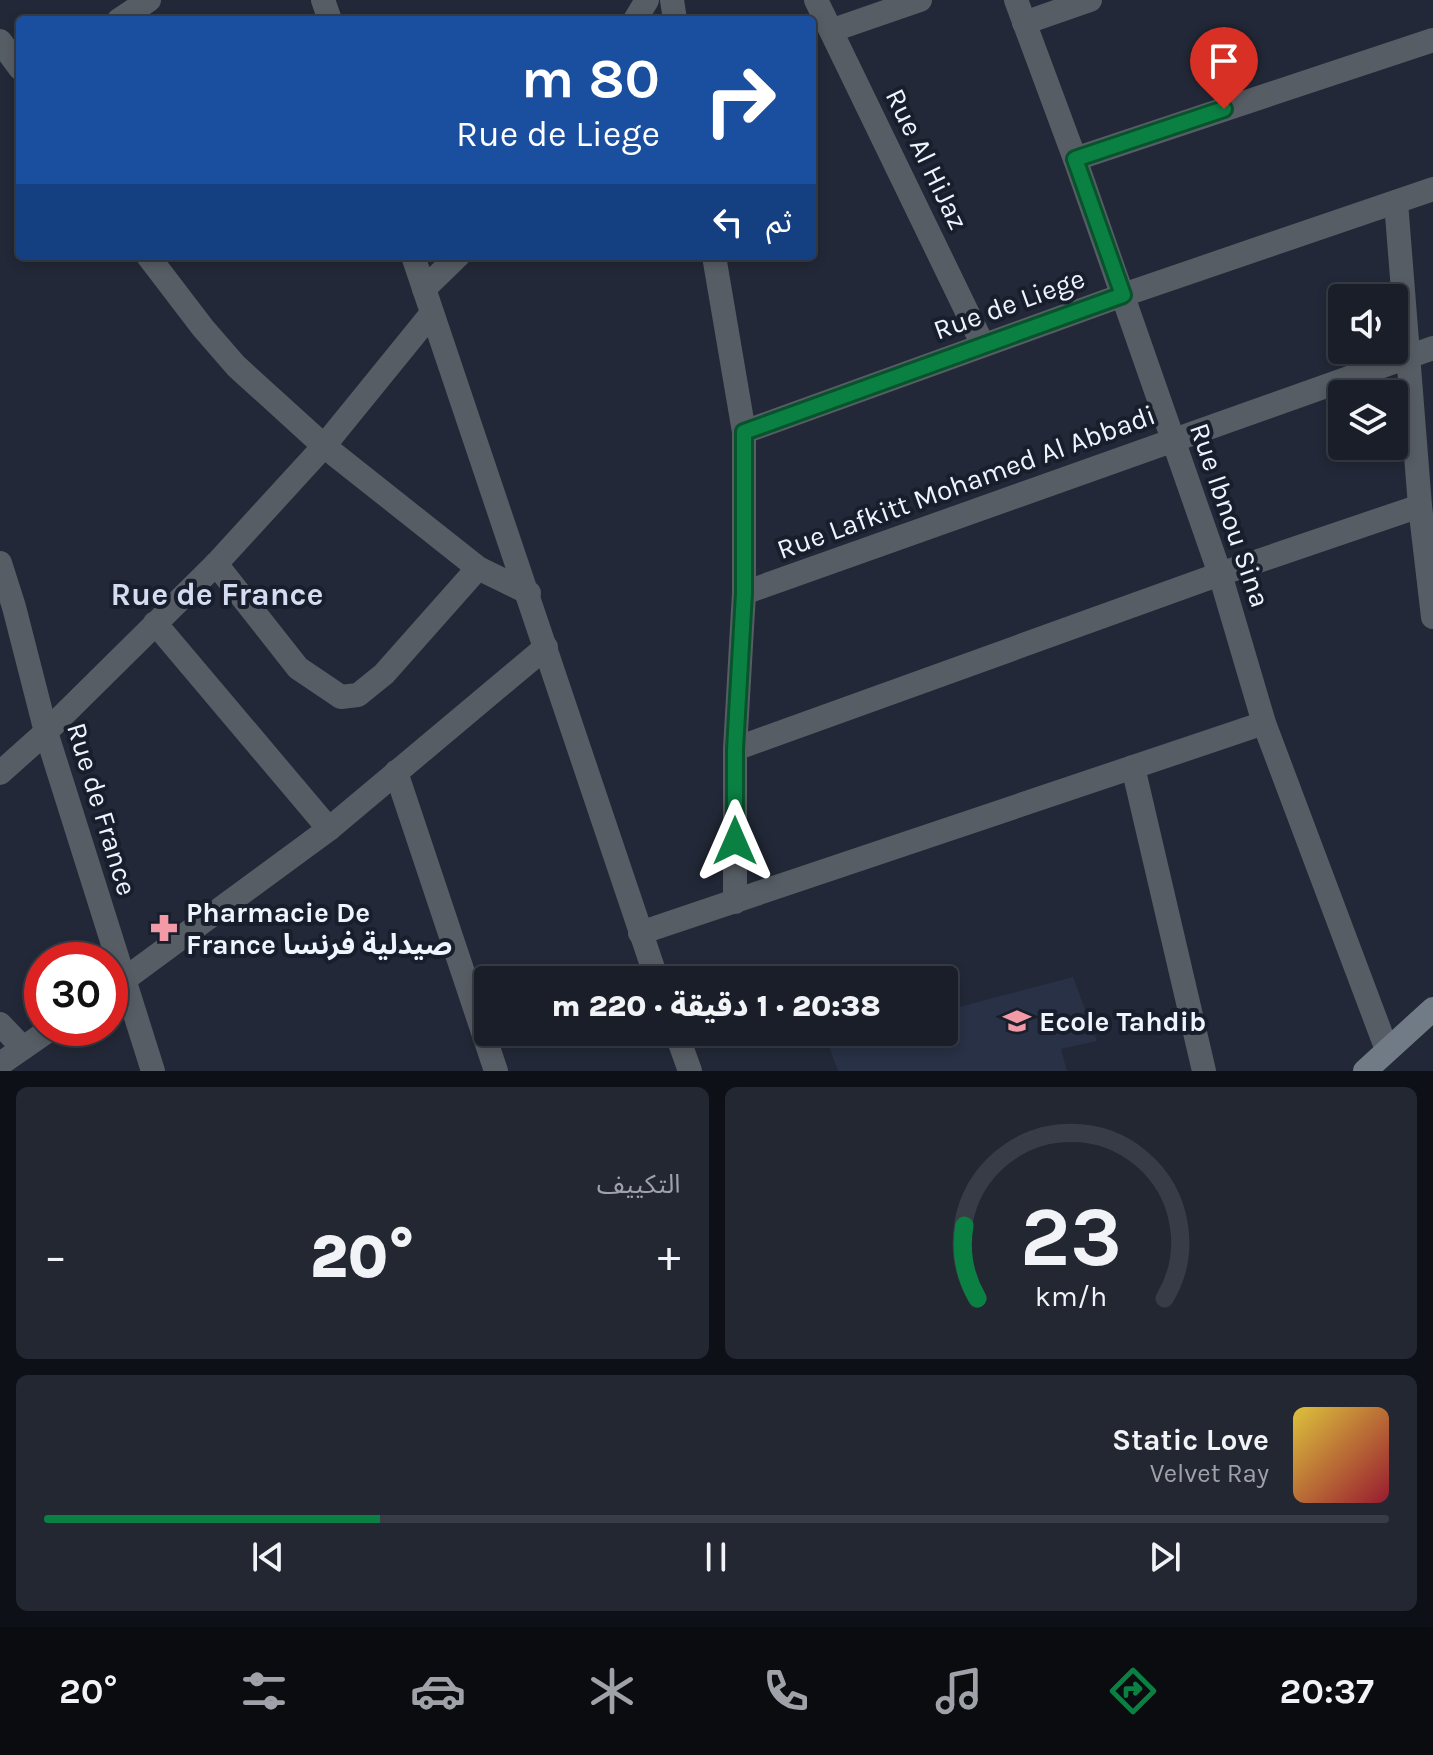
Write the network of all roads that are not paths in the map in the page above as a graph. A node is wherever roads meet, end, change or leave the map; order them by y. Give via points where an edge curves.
1 (149, 0) edge
2 (816, 0) edge
3 (920, 0) edge
4 (1016, 0) edge
5 (1090, 0) edge
6 (125, 16) edge
7 (1024, 23) junction
8 (833, 30) junction
9 (1433, 40) edge
10 (0, 41) edge
11 (16, 63) edge
12 (1075, 159) junction
13 (1433, 189) edge
14 (1396, 202) junction
15 (151, 260) edge
16 (414, 260) edge
17 (454, 260) edge
18 (715, 260) edge
19 (424, 289) junction
20 (1123, 295) junction
21 (432, 313) junction
22 (983, 345) junction
23 (1421, 352) edge
24 (744, 432) junction
25 (1173, 440) junction
26 (324, 446) junction
27 (1420, 506) junction
28 (0, 563) edge
29 (216, 564) junction
30 (478, 568) junction
31 (1220, 574) junction
32 (529, 593) junction
33 (744, 593) junction
34 (7, 612) edge
35 (1433, 617) edge
36 (155, 623) junction
37 (546, 647) junction
38 (1264, 723) junction
39 (46, 732) junction
40 (735, 749) junction
41 (1133, 767) junction
42 (396, 772) junction
43 (0, 773) edge
44 (329, 829) junction
45 (735, 902) junction
46 (640, 933) junction
47 (105, 942) edge
48 (652, 966) edge
49 (128, 977) edge
50 (1433, 1009) edge
51 (128, 1011) edge
52 (0, 1024) edge
53 (681, 1046) edge
54 (22, 1047) joint
55 (1387, 1050) junction
56 (0, 1064) edge
57 (153, 1071) edge
58 (496, 1071) edge
59 (690, 1071) edge
60 (1204, 1071) edge
61 (1365, 1071) edge

1 - 6 street
2 - 8 street, Rue Al HiJaz
3 - 8 street
4 - 7 street, Rue Ibnou Sina
5 - 7 street
7 - 12 street, Rue Ibnou Sina
8 - 22 street, Rue Al HiJaz
9 - 12 street
10 - 11 street
12 - 20 street, Rue Ibnou Sina
13 - 14 street, Rue de Liege
14 - 20 street, Rue de Liege
14 - 23 street
15 - 26 street via 236,366
16 - 19 street
17 - 19 street
18 - 24 street
19 - 21 street
20 - 22 street, Rue de Liege
20 - 25 street, Rue Ibnou Sina
21 - 26 street
21 - 32 street
22 - 24 street, Rue de Liege
23 - 25 street, Rue Lafkitt Mohamed Al Abbadi
23 - 27 street
24 - 33 street
25 - 31 street, Rue Ibnou Sina
25 - 33 street, Rue Lafkitt Mohamed Al Abbadi
26 - 29 street
26 - 30 street
27 - 31 street
27 - 35 street
28 - 34 street, Rue de France
29 - 30 street via 298,668 341,697 358,695 384,674
29 - 36 street
30 - 32 street
31 - 38 street, Rue Ibnou Sina
31 - 40 street
32 - 37 street
33 - 40 street
34 - 39 street, Rue de France
36 - 39 street
36 - 44 street
37 - 42 street
37 - 46 street
38 - 41 street
38 - 55 street, Rue Ibnou Sina
39 - 43 street
39 - 47 street, Rue de France
40 - 45 street
41 - 45 street
41 - 60 street
42 - 44 street
42 - 58 street
44 - 49 street
45 - 46 street
46 - 48 street
50 - 55 street
51 - 57 street, Rue de France
52 - 54 street
53 - 59 street
54 - 56 street
55 - 61 street

